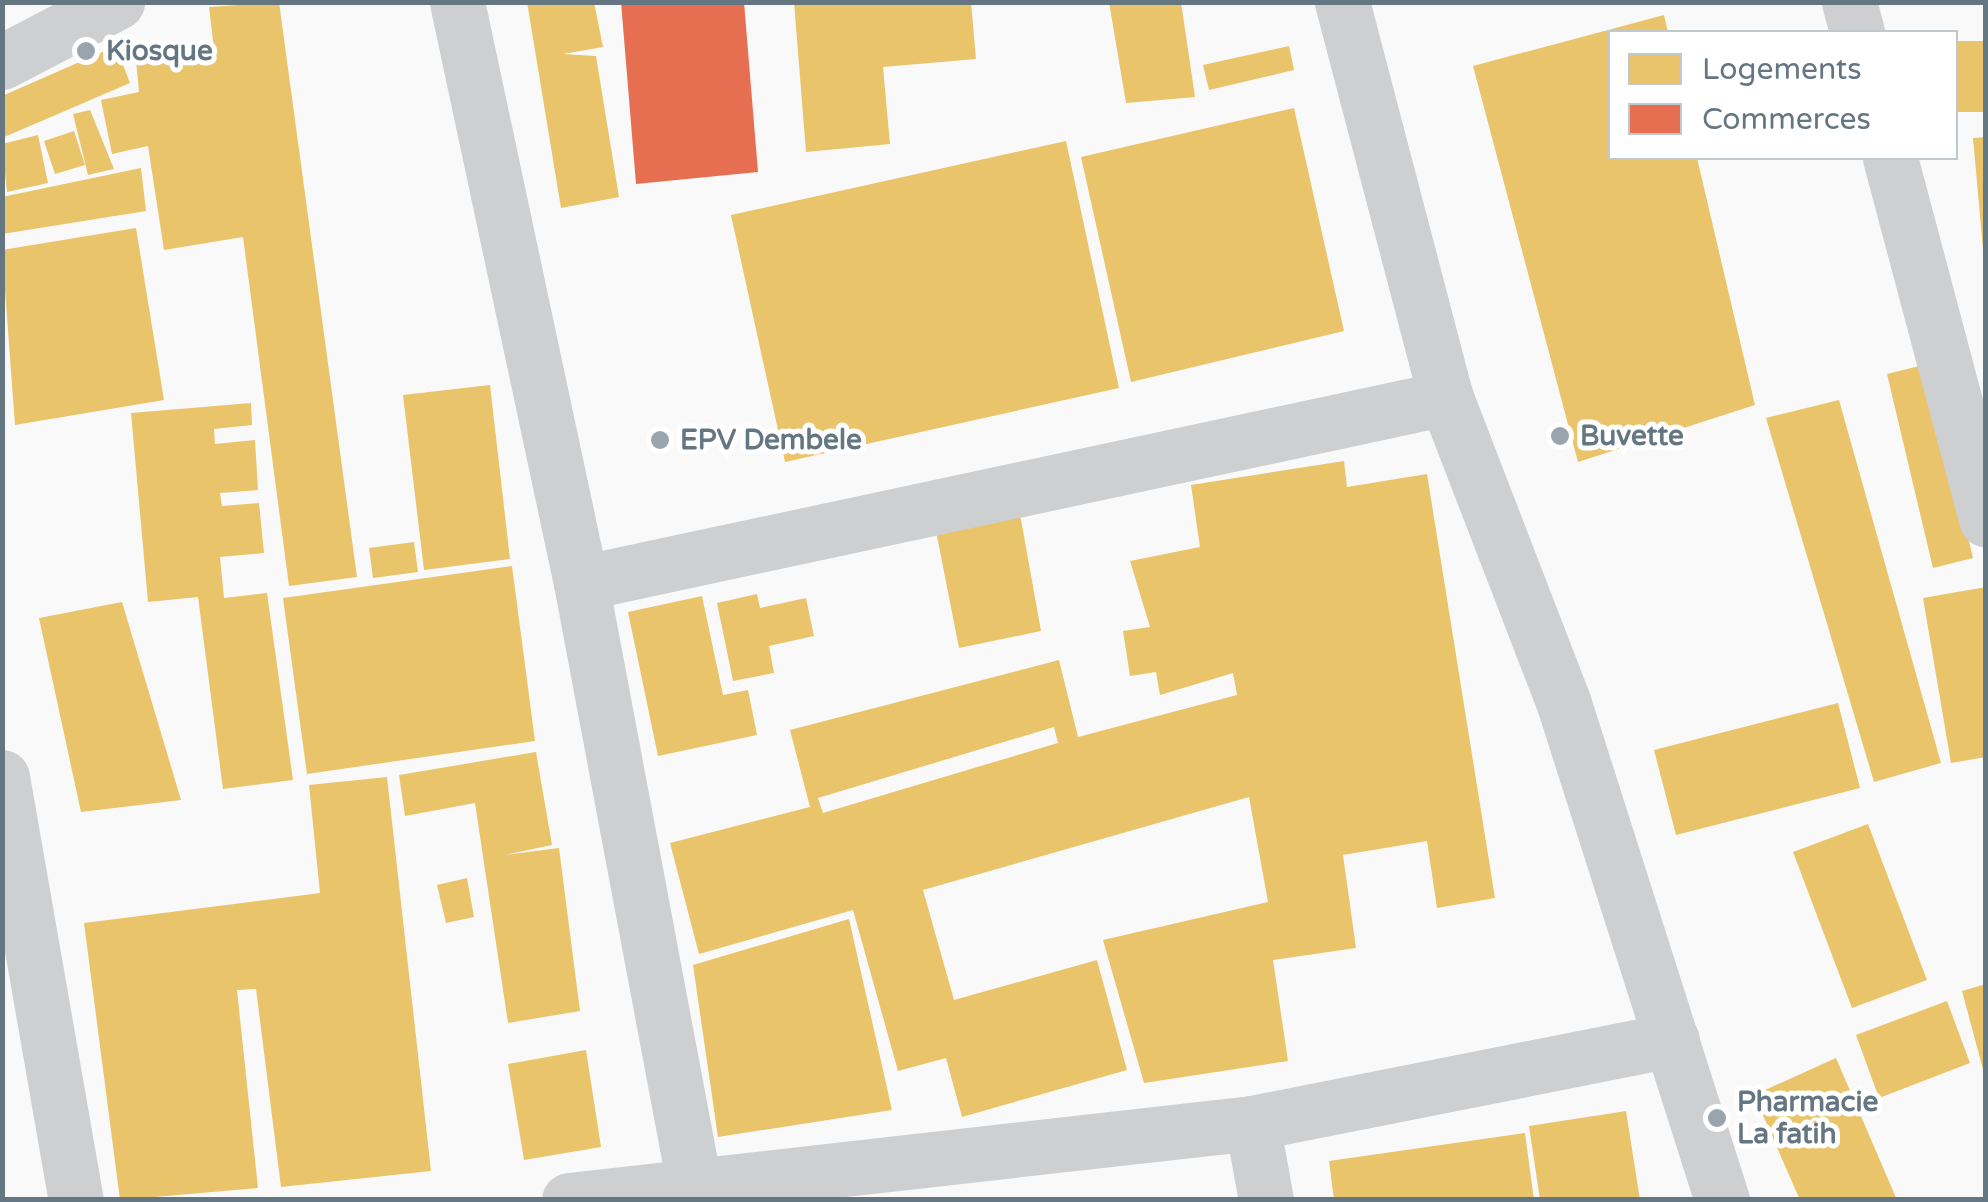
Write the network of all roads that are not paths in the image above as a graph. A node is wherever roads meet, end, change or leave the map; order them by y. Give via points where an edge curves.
1 (117, 2) edge
2 (458, 2) edge
3 (1342, 2) edge
4 (1849, 2) edge
5 (1856, 30) edge
6 (2, 62) edge
7 (1891, 160) edge
8 (1446, 398) junction
9 (1977, 454) edge
10 (1986, 519) edge
11 (581, 583) junction
12 (2, 778) edge
13 (1672, 1040) junction
14 (1252, 1123) junction
15 (696, 1192) edge
16 (76, 1200) edge
17 (569, 1200) edge
18 (1266, 1200) edge
19 (1722, 1200) edge

1 - 6 street
2 - 11 street
3 - 8 street
4 - 5 street
7 - 9 street
8 - 11 street
8 - 13 street via 1564,704
9 - 10 street
11 - 15 street
12 - 16 street
13 - 14 street
13 - 19 street
14 - 15 street
14 - 18 street
15 - 17 street

